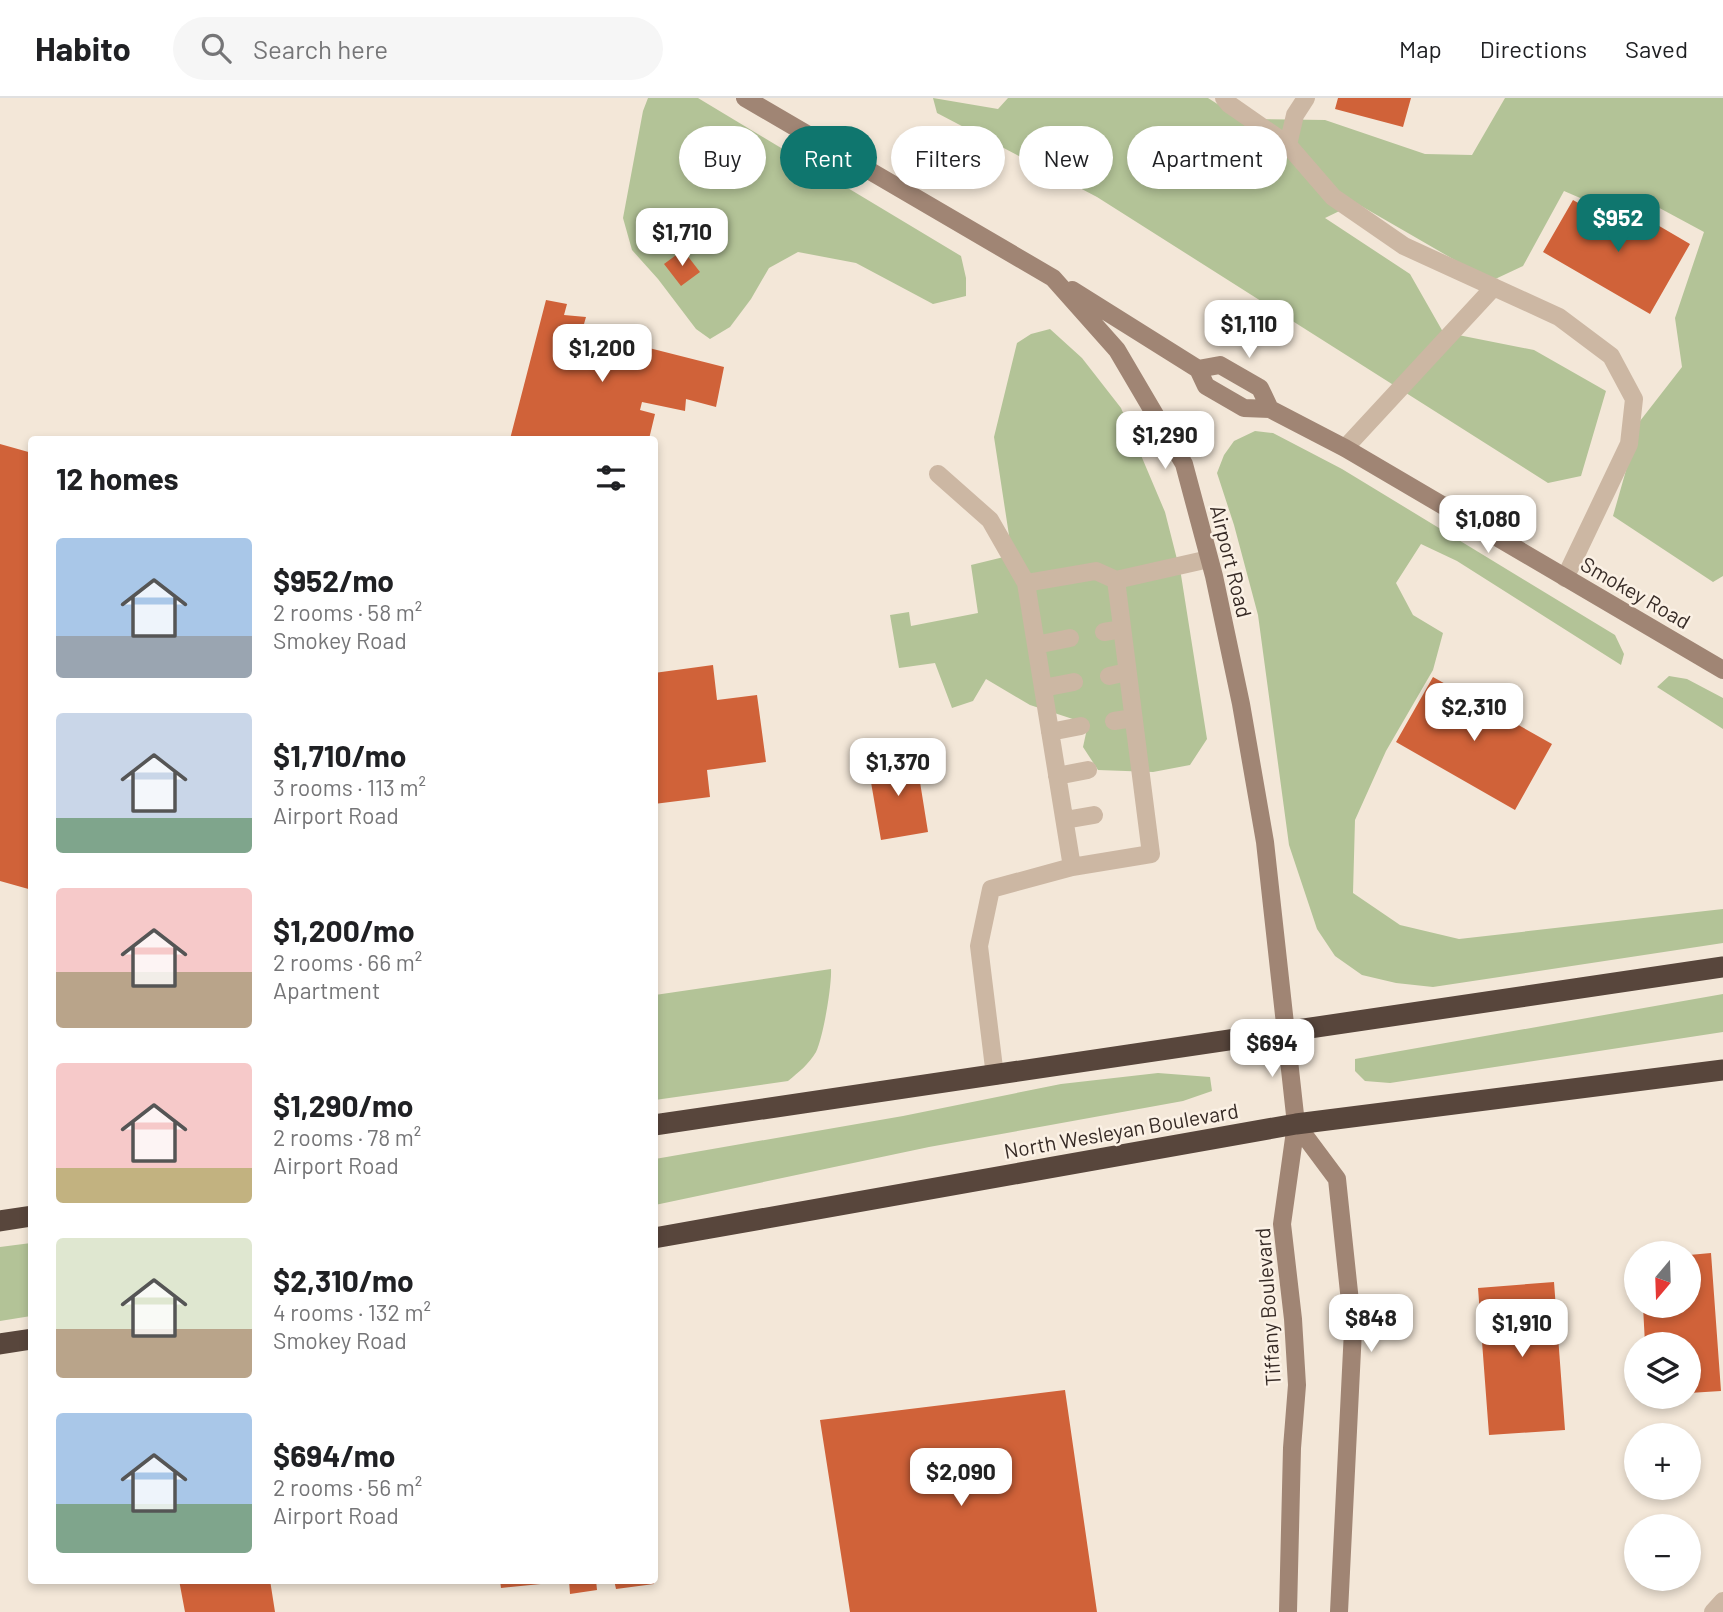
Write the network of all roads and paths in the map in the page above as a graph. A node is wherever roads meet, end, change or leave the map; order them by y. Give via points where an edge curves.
1 (745, 98) edge
2 (1224, 98) edge
3 (1306, 98) edge
4 (1260, 126) edge
5 (1287, 145) joint
6 (1053, 278) junction
7 (1494, 287) junction
8 (1198, 369) junction
9 (1270, 409) junction
10 (1345, 448) junction
11 (938, 474) dead end
12 (1209, 559) junction
13 (1565, 578) junction
14 (1116, 580) junction
15 (1026, 583) junction
16 (1070, 638) dead end
17 (1036, 645) junction
18 (1723, 670) edge
19 (1127, 673) junction
20 (1109, 676) dead end
21 (1074, 682) dead end
22 (1043, 688) junction
23 (1133, 718) junction
24 (1114, 721) dead end
25 (1081, 726) dead end
26 (1050, 733) junction
27 (1088, 770) dead end
28 (1057, 776) junction
29 (1094, 815) dead end
30 (1065, 820) junction
31 (1072, 867) junction
32 (1723, 967) edge
33 (1287, 1031) junction
34 (1723, 1070) edge
35 (995, 1076) junction
36 (658, 1124) edge
37 (1296, 1124) junction
38 (28, 1217) edge
39 (0, 1221) edge
40 (658, 1237) edge
41 (28, 1340) edge
42 (0, 1344) edge
43 (1723, 1601) edge
44 (1288, 1612) edge
45 (1339, 1612) edge
46 (1713, 1612) edge

1 - 6 main road, Airport Road
2 - 4 lane
3 - 5 lane via 1295,115
5 - 7 lane via 1333,197 1404,246
6 - 8 main road, Smokey Road
6 - 12 main road, Airport Road via 1117,349 1184,464
7 - 10 lane
7 - 13 lane via 1559,317 1611,356 1634,400 1629,444
8 - 9 main road, Smokey Road via 1206,386 1244,408
8 - 9 main road, Smokey Road via 1220,365 1260,388
9 - 10 main road, Smokey Road
10 - 13 main road, Smokey Road
11 - 15 lane via 990,520
12 - 14 lane
12 - 33 main road, Airport Road via 1265,842
13 - 18 main road, Smokey Road
14 - 15 lane via 1096,571
14 - 19 lane via 1113,630
15 - 17 lane
16 - 17 lane
17 - 22 lane
19 - 20 lane
19 - 23 lane
21 - 22 lane
22 - 26 lane
23 - 24 lane
23 - 31 lane via 1130,762 1151,854
25 - 26 lane
26 - 28 lane
27 - 28 lane
28 - 30 lane
29 - 30 lane
30 - 31 lane
31 - 35 lane via 991,889 979,946
32 - 33 highway
33 - 35 highway
33 - 37 main road, Airport Road
34 - 37 highway, North Wesleyan Boulevard
35 - 36 highway
37 - 40 highway, North Wesleyan Boulevard
37 - 44 main road, Tiffany Boulevard via 1282,1224 1297,1385
37 - 45 main road via 1337,1179 1353,1330
38 - 39 highway
41 - 42 highway
43 - 46 lane

